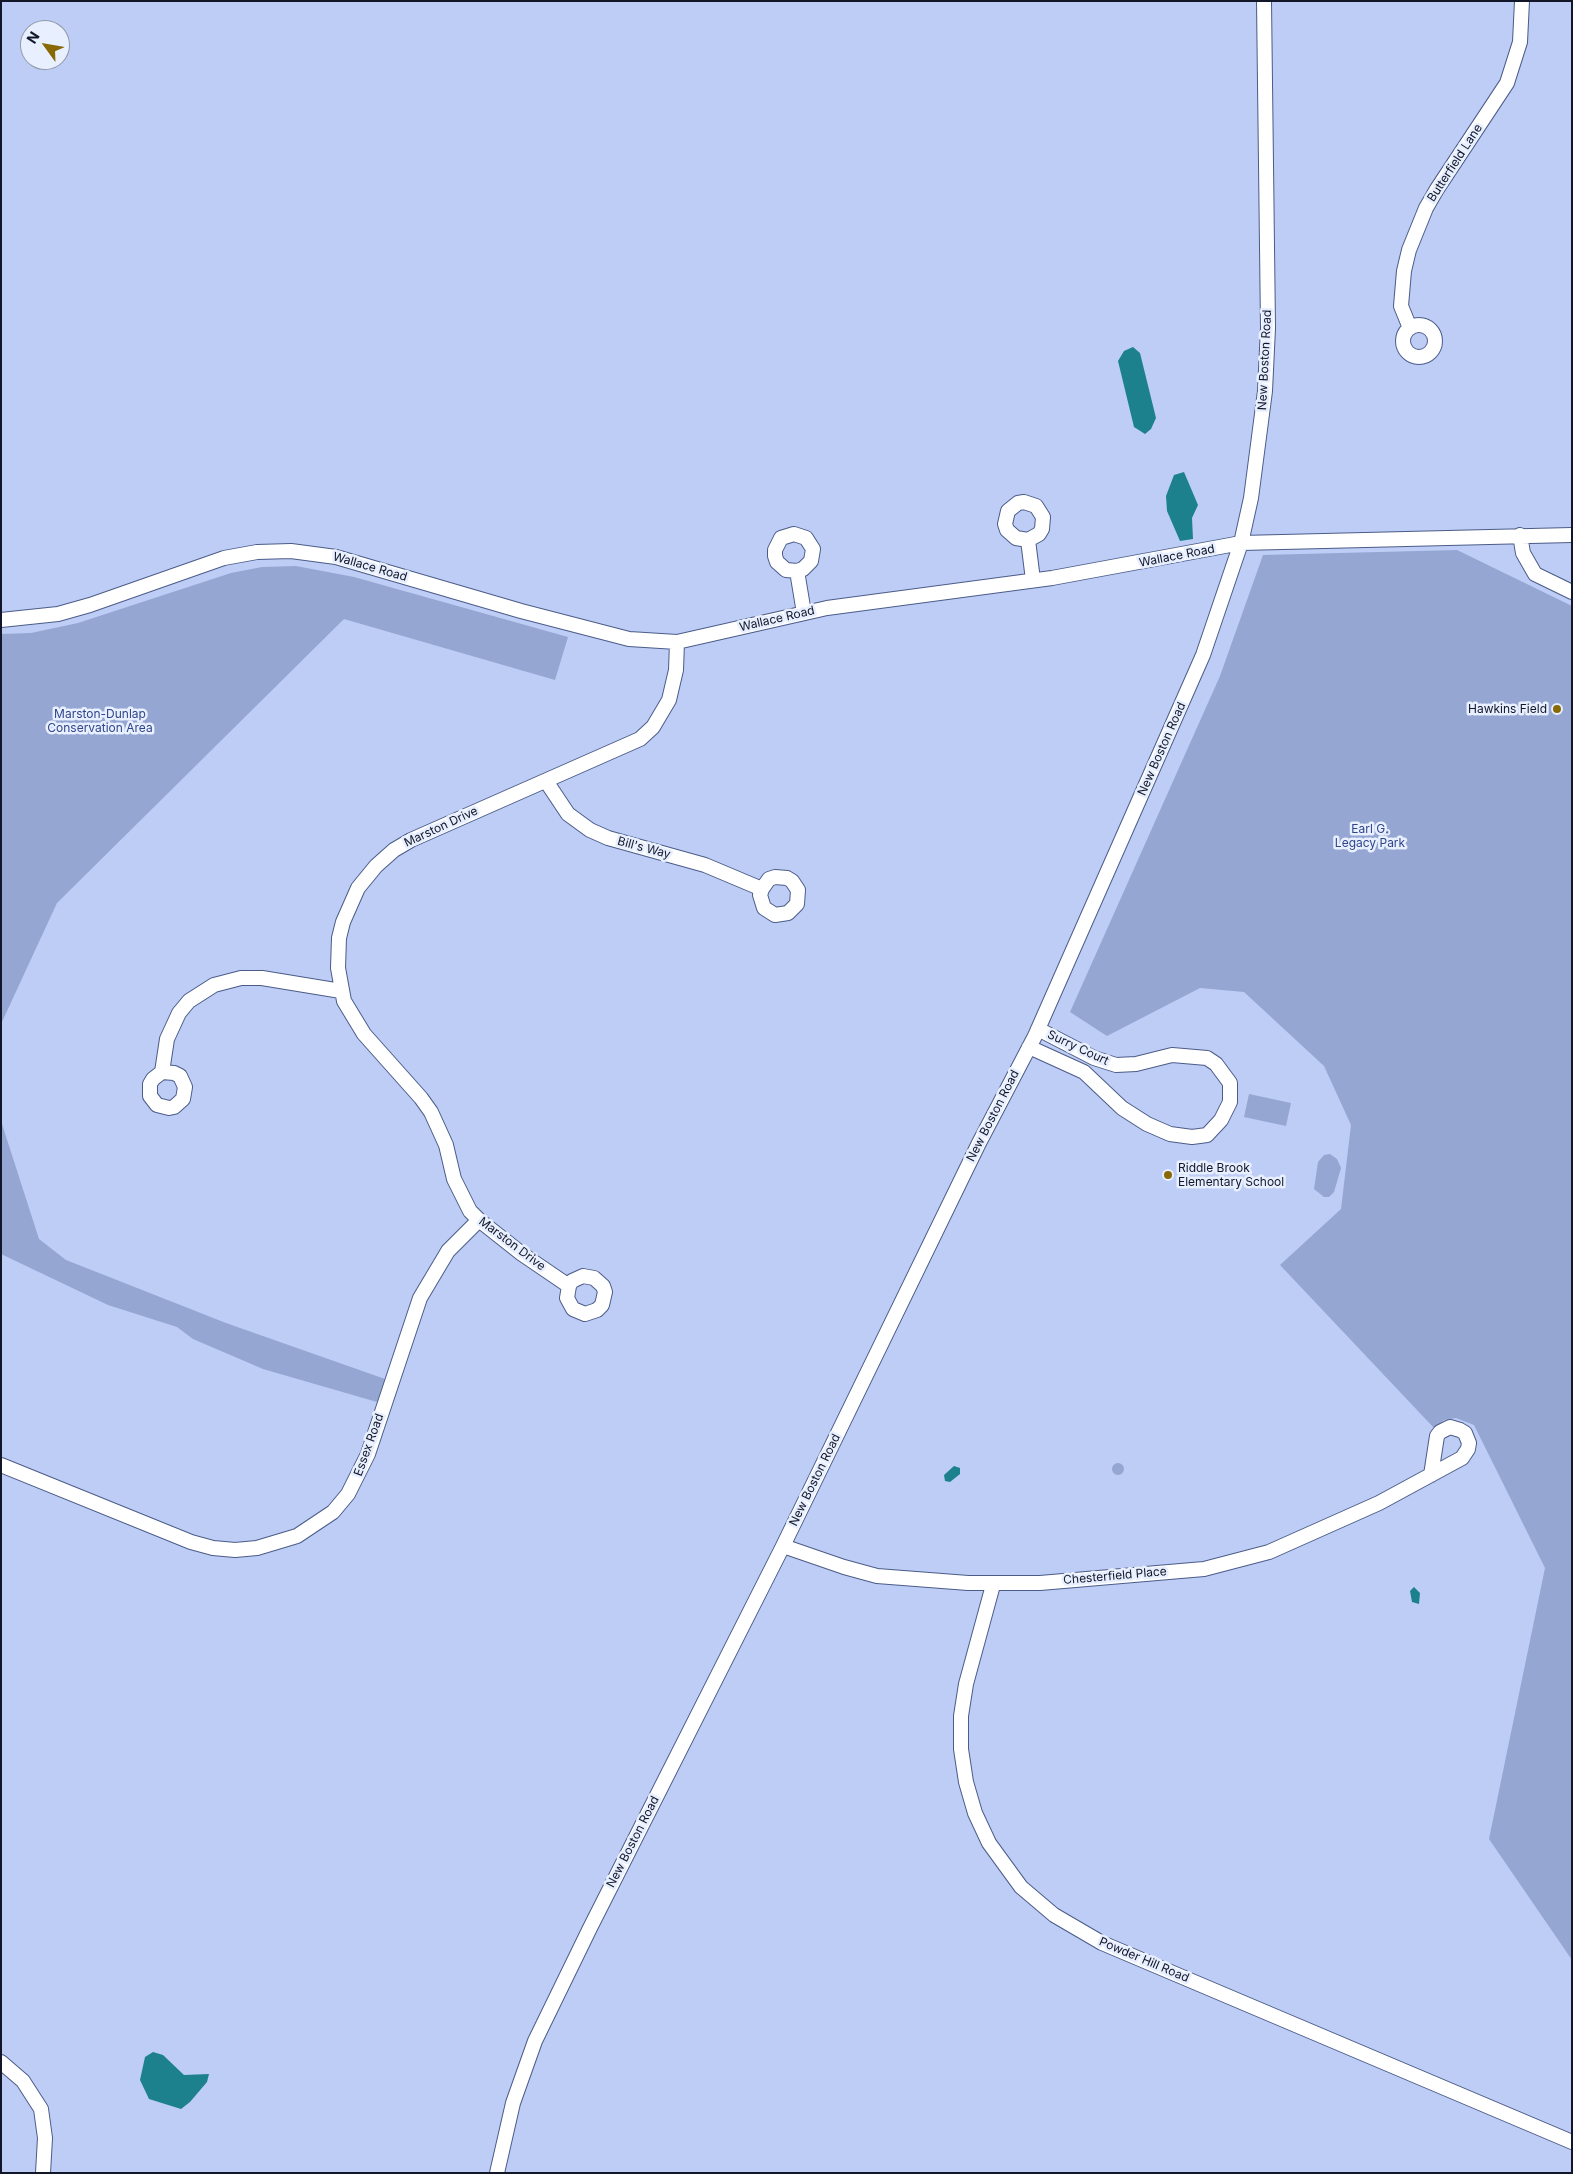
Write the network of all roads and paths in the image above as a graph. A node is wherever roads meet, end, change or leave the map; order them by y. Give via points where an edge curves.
1 (1264, 1) edge
2 (1522, 1) edge
3 (1410, 328) dead end
4 (1520, 535) junction
5 (1572, 535) edge
6 (1028, 540) dead end
7 (1241, 543) junction
8 (797, 571) dead end
9 (1033, 580) junction
10 (1572, 592) edge
11 (804, 613) junction
12 (1, 620) edge
13 (677, 642) junction
14 (546, 781) junction
15 (762, 889) dead end
16 (341, 992) junction
17 (1038, 1029) junction
18 (1029, 1047) junction
19 (162, 1072) dead end
20 (479, 1220) junction
21 (569, 1286) dead end
22 (1, 1465) edge
23 (1431, 1474) dead end
24 (783, 1546) junction
25 (993, 1585) junction
26 (1, 2062) edge
27 (1572, 2142) edge
28 (43, 2173) edge
29 (497, 2173) edge

1 - 7 street, New Boston Road via 1268,344 1258,449
2 - 3 street, Butterfield Lane via 1520,42 1507,83 1426,208 1409,250 1401,306
4 - 5 street, Wallace Road
4 - 7 street, Wallace Road
4 - 10 street via 1523,553 1535,574
6 - 9 street
7 - 9 street, Wallace Road via 1138,564
7 - 17 street, New Boston Road via 1203,655
8 - 11 street
9 - 11 street, Wallace Road
11 - 13 street, Wallace Road
12 - 13 street, Wallace Road via 74,610 224,558 291,551 344,559 629,639
13 - 14 street, Marston Drive via 676,670 669,700 653,727 627,746
14 - 15 street, Bill's Way via 568,814 590,830 705,865
14 - 16 street, Marston Drive via 411,840 380,862 358,888 343,922 337,954
16 - 19 street via 262,978 241,978 214,985 189,1001 179,1013 167,1039
16 - 20 street, Marston Drive via 355,1023 431,1112 446,1145 461,1195
17 - 18 street, New Boston Road
17 - 18 street, Surry Court via 1101,1061 1116,1065 1172,1055 1207,1058 1216,1064 1230,1083 1230,1102 1221,1120 1207,1135 1192,1138 1170,1134 1146,1124 1122,1108 1084,1072
18 - 24 street, New Boston Road
20 - 21 street, Marston Drive
20 - 22 street, Essex Road via 448,1251 420,1298 368,1454 352,1488 333,1512 297,1536 257,1548 214,1548 191,1542
23 - 25 street, Chesterfield Place via 1315,1533 1269,1552 1233,1562 1204,1569
24 - 25 street, Chesterfield Place via 877,1576
24 - 29 street, New Boston Road via 594,1919 536,2041 513,2103
25 - 27 street, Powder Hill Road via 966,1684 961,1716 961,1749 975,1813 989,1843 1021,1887 1054,1916 1102,1943
26 - 28 street via 23,2081 41,2109 45,2138

